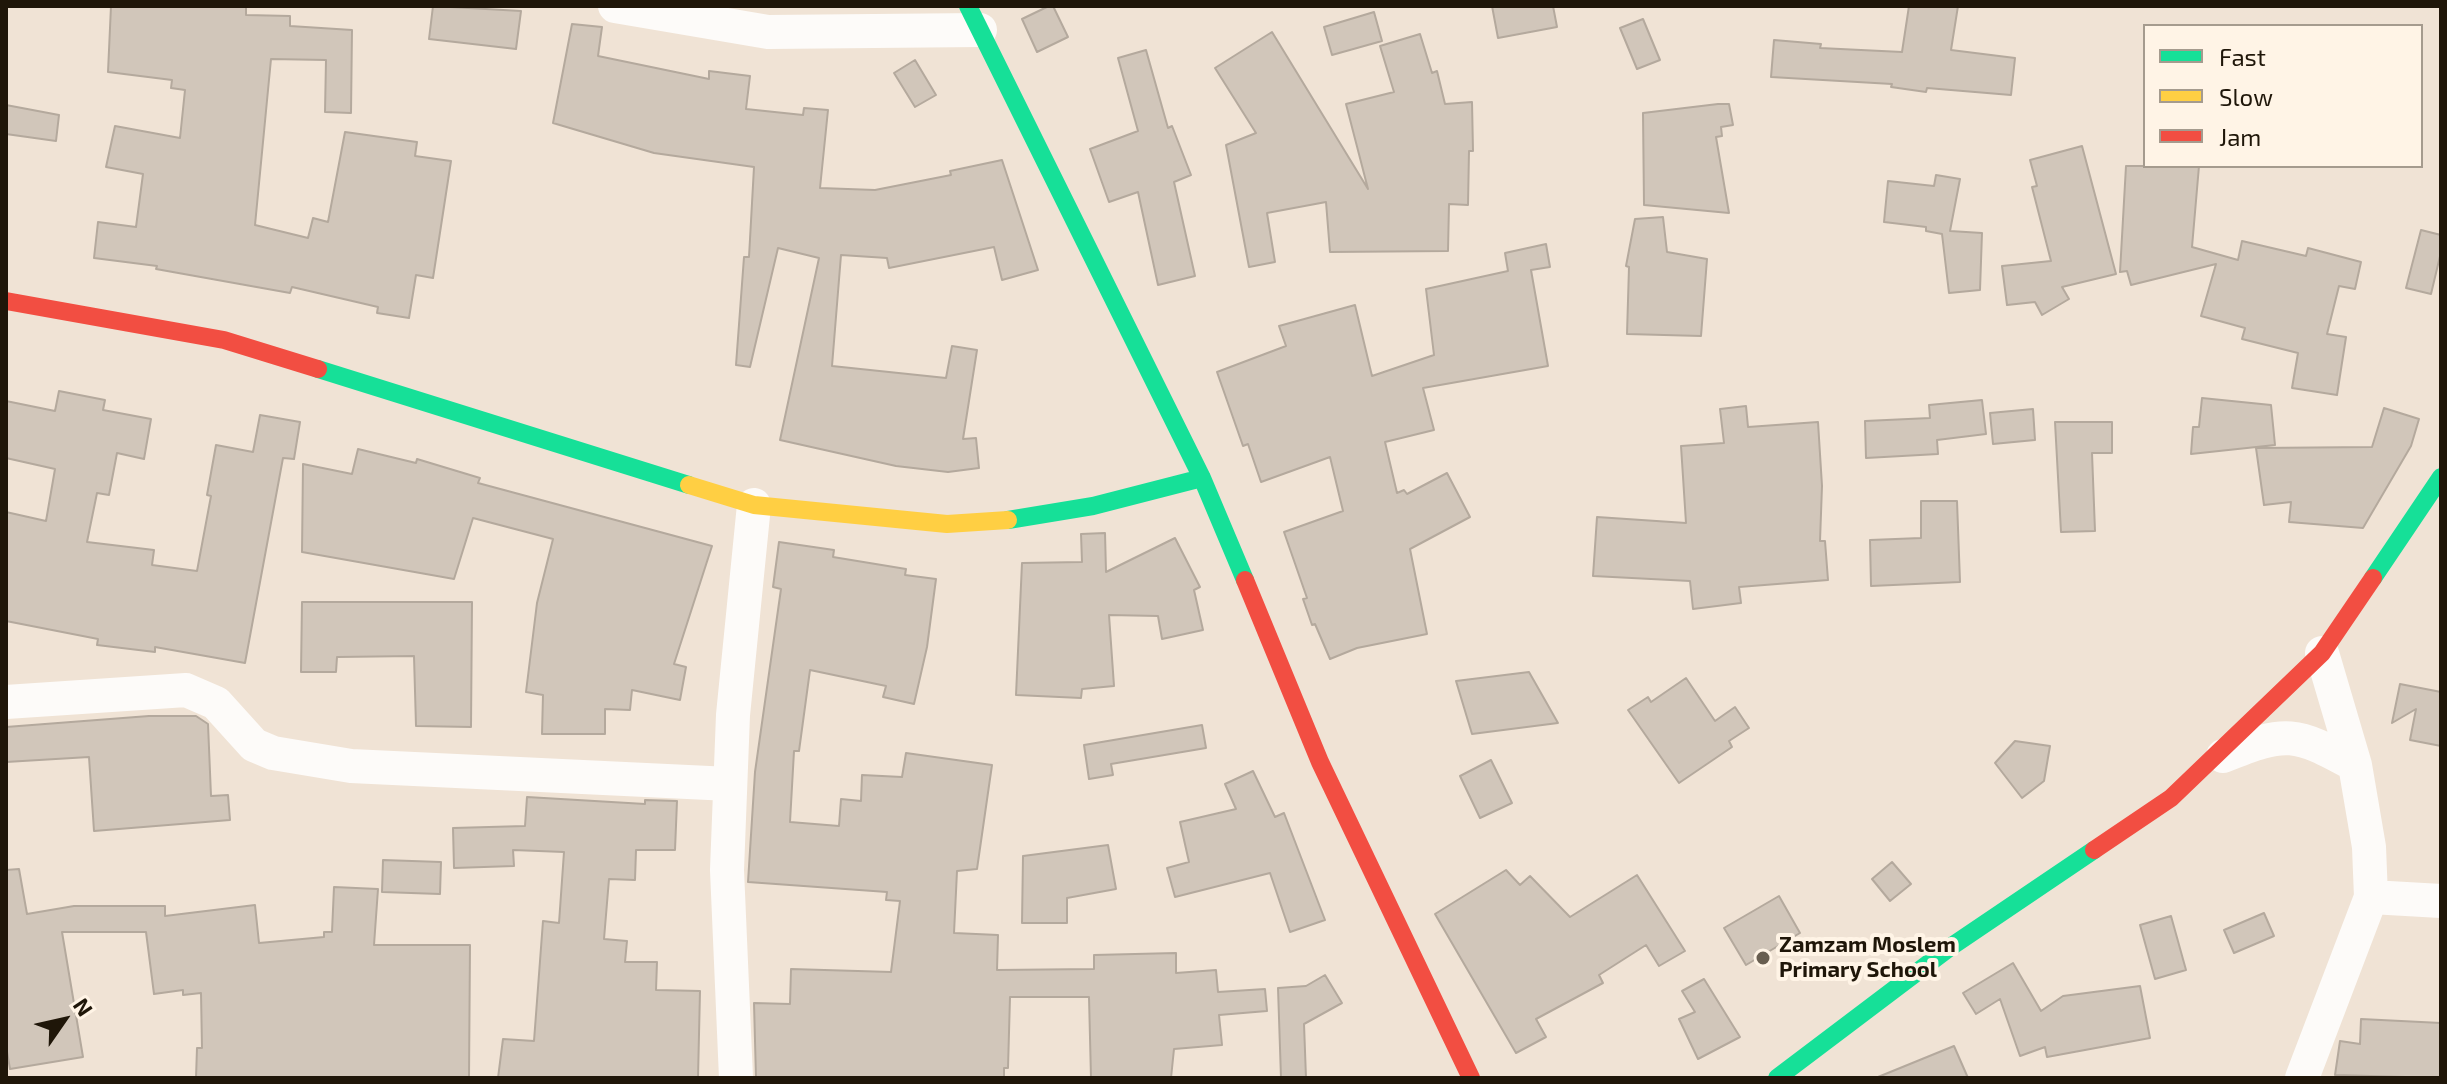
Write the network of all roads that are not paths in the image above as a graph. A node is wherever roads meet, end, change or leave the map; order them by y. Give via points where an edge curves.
1 (615, 6) edge
2 (974, 18) edge
3 (6, 301) edge
4 (1202, 478) junction
5 (2440, 480) edge
6 (754, 505) junction
7 (2322, 653) junction
8 (6, 702) edge
9 (2208, 762) junction
10 (2355, 765) junction
11 (730, 784) junction
12 (2371, 897) junction
13 (2441, 901) edge
14 (736, 1078) edge
15 (1471, 1078) edge
16 (1777, 1078) edge
17 (2302, 1078) edge

1 - 2 street via 768,32
2 - 4 street
3 - 6 street via 224,340
4 - 6 street via 1022,519 947,524
4 - 15 street via 1320,762
5 - 7 street
6 - 11 street
7 - 9 street
7 - 10 street
8 - 11 street via 186,690 216,703 254,745 336,764
9 - 10 street via 2269,737 2306,738
9 - 16 street via 2171,798 1949,948
10 - 12 street via 2369,847
11 - 14 street via 727,870
12 - 13 street
12 - 17 street

